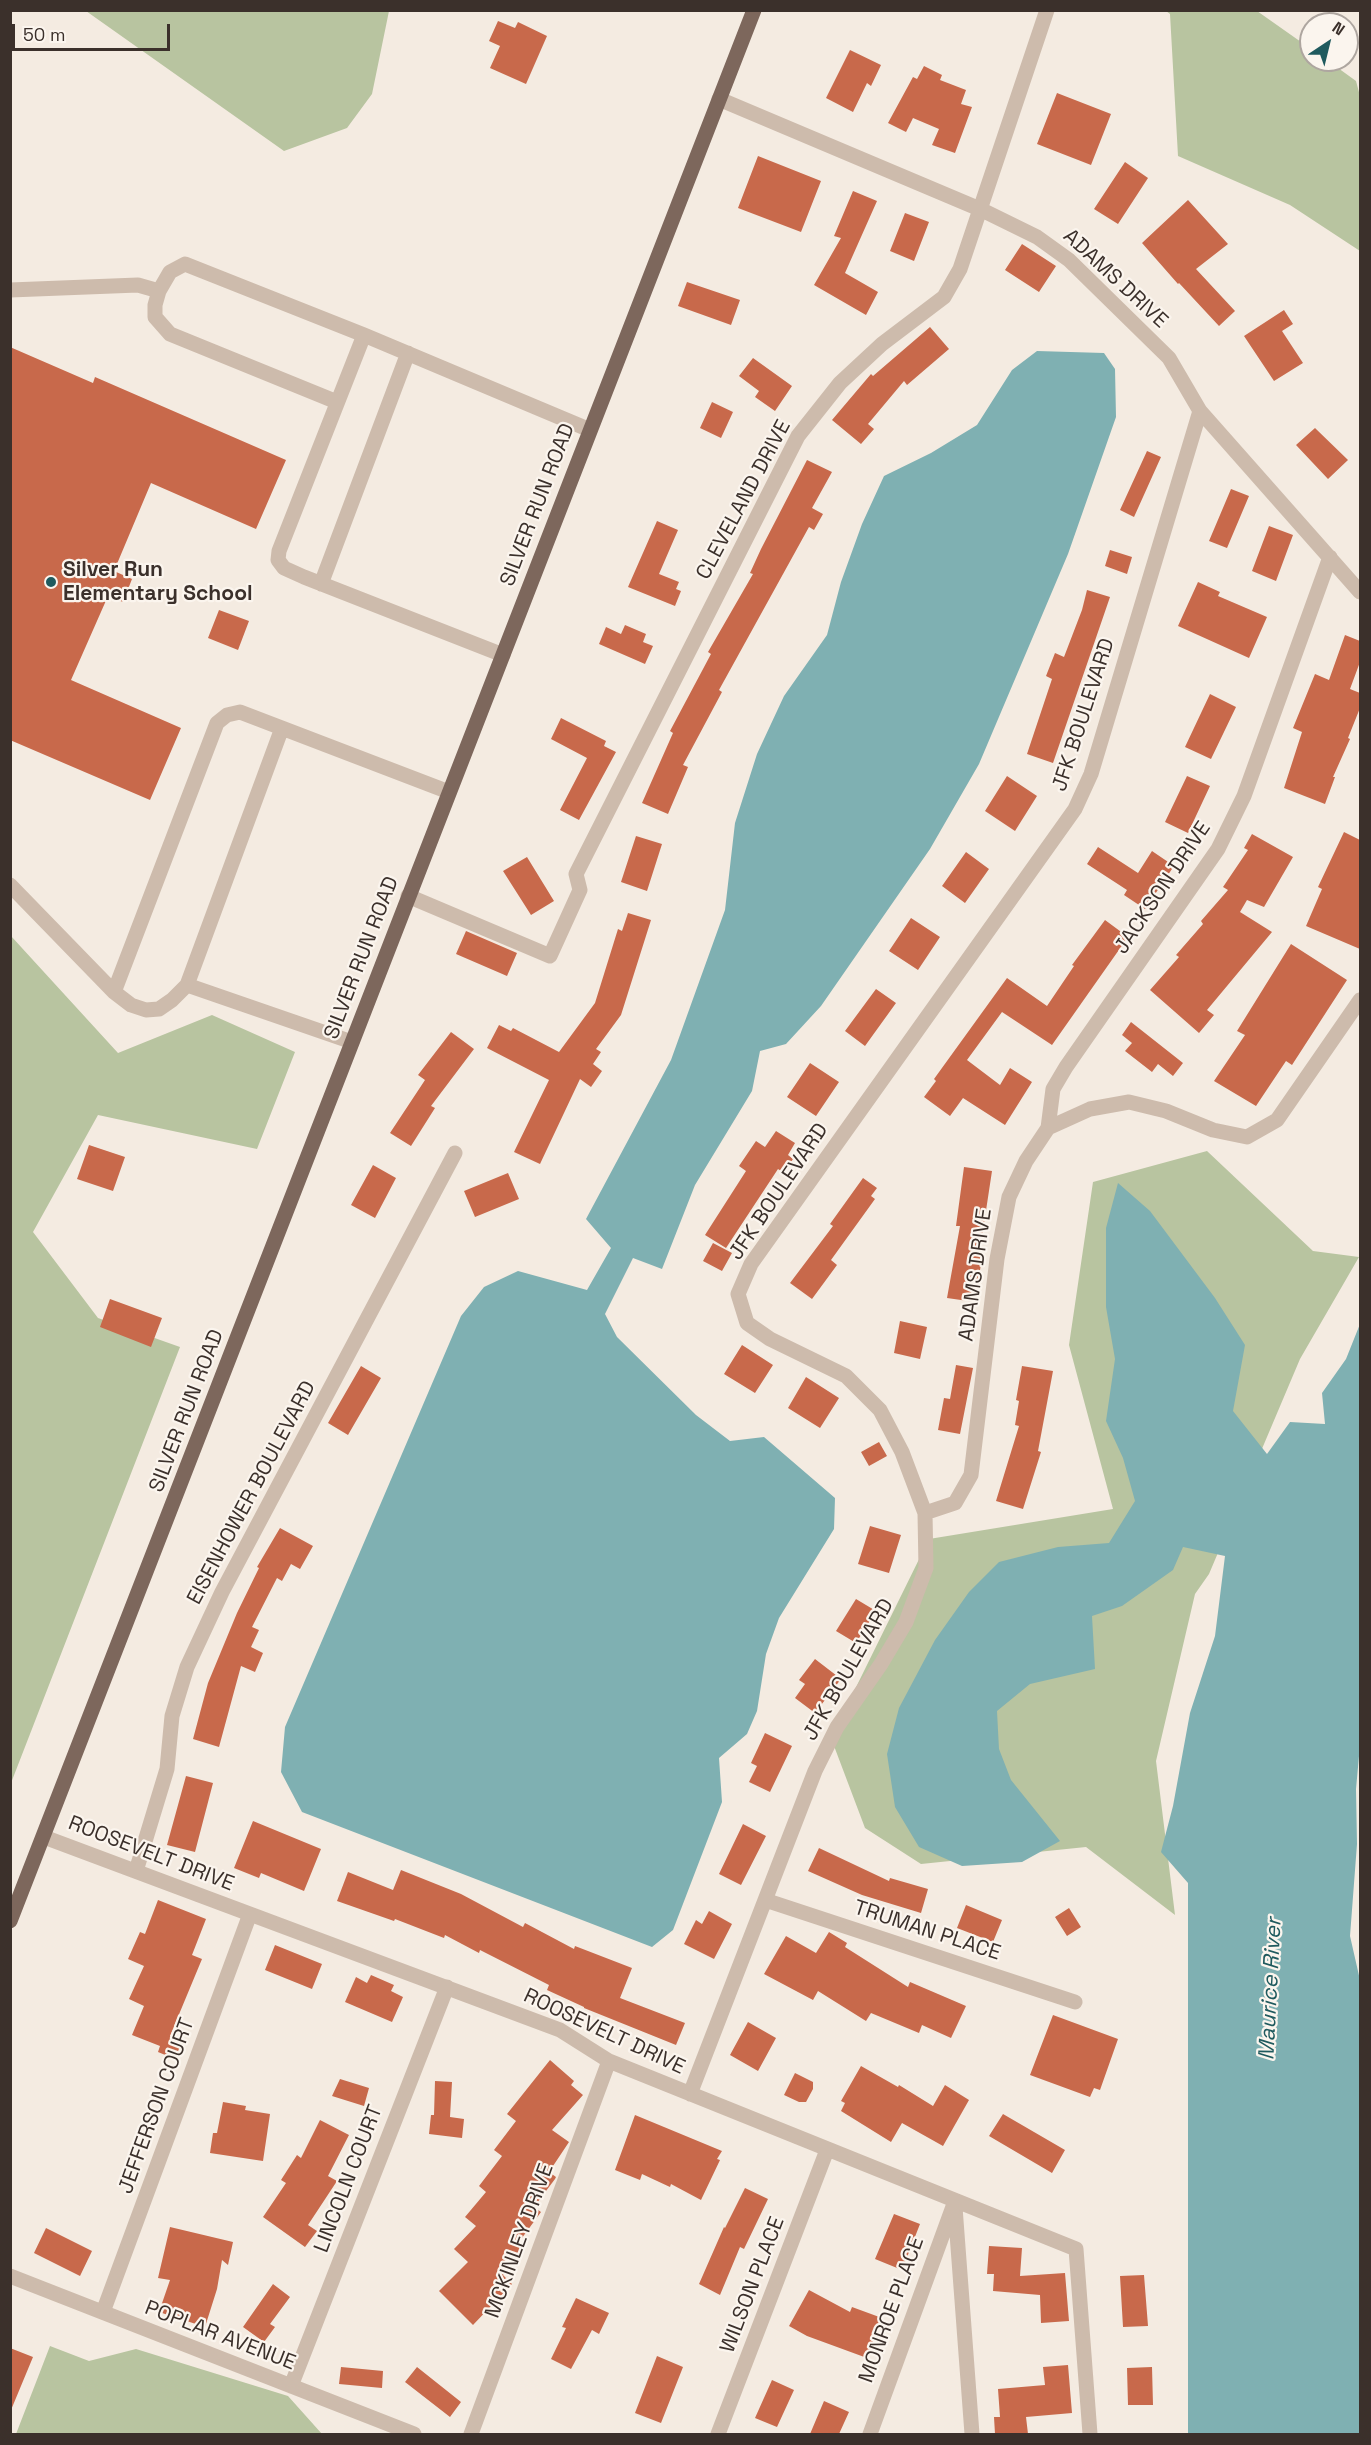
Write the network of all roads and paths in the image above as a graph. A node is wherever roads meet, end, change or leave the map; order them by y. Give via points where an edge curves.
1 (754, 10) edge
2 (1047, 10) edge
3 (719, 99) junction
4 (982, 210) junction
5 (10, 290) edge
6 (159, 291) junction
7 (364, 335) junction
8 (408, 353) junction
9 (338, 402) junction
10 (1200, 411) junction
11 (590, 430) junction
12 (1330, 557) junction
13 (321, 584) junction
14 (1360, 592) edge
15 (503, 654) junction
16 (282, 728) junction
17 (449, 792) junction
18 (10, 885) edge
19 (408, 896) junction
20 (187, 985) junction
21 (114, 992) junction
22 (1360, 1000) edge
23 (352, 1042) junction
24 (1048, 1128) junction
25 (455, 1153) dead end
26 (925, 1513) junction
27 (44, 1837) junction
28 (136, 1872) junction
29 (765, 1900) junction
30 (250, 1914) junction
31 (10, 1921) edge
32 (447, 1987) junction
33 (1075, 2002) dead end
34 (609, 2061) junction
35 (690, 2094) junction
36 (827, 2150) junction
37 (954, 2201) junction
38 (10, 2276) edge
39 (103, 2313) junction
40 (291, 2386) junction
41 (414, 2434) edge
42 (471, 2434) edge
43 (718, 2434) edge
44 (870, 2434) edge
45 (972, 2434) edge
46 (1090, 2434) edge

1 - 3 main road, SILVER RUN ROAD
2 - 4 street, CLEVELAND DRIVE
3 - 4 street, ADAMS DRIVE
3 - 11 main road, SILVER RUN ROAD
4 - 10 street, ADAMS DRIVE via 1037,237 1069,260 1169,358
4 - 19 street, CLEVELAND DRIVE via 960,269 944,297 882,344 840,383 798,436 576,874 580,890 550,956
5 - 6 street via 138,285
6 - 7 street via 170,272 185,264
6 - 9 street via 155,317 170,334
7 - 8 street
7 - 9 street
8 - 11 street
8 - 13 street
9 - 13 street via 278,560 284,568
10 - 12 street, ADAMS DRIVE
10 - 26 street, JFK BOULEVARD via 1091,774 1075,809 751,1264 738,1294 747,1323 770,1339 846,1376 880,1410 902,1452
11 - 15 main road, SILVER RUN ROAD
12 - 14 street, ADAMS DRIVE
12 - 24 street, JACKSON DRIVE via 1244,796 1223,839 1066,1066 1053,1089
13 - 15 street
15 - 17 main road, SILVER RUN ROAD
16 - 17 street
16 - 20 street
16 - 21 street via 240,712 217,723
17 - 19 main road, SILVER RUN ROAD
18 - 21 street
19 - 23 main road, SILVER RUN ROAD
20 - 21 street via 159,1009 130,1005
20 - 23 street
22 - 24 street via 1276,1120 1247,1137 1129,1102 1090,1109
23 - 27 main road, SILVER RUN ROAD
24 - 26 street, ADAMS DRIVE via 1009,1197 996,1259 971,1474 955,1503
25 - 28 street, EISENHOWER BOULEVARD via 222,1592 187,1666 172,1716 167,1769
26 - 29 street, JFK BOULEVARD via 926,1568 906,1622 837,1727
27 - 28 street, ROOSEVELT DRIVE
27 - 31 main road, SILVER RUN ROAD
28 - 30 street, ROOSEVELT DRIVE
29 - 33 street, TRUMAN PLACE
29 - 35 street, JFK BOULEVARD
30 - 32 street, ROOSEVELT DRIVE
30 - 39 street, JEFFERSON COURT
32 - 34 street, ROOSEVELT DRIVE via 560,2030
32 - 40 street, LINCOLN COURT
34 - 35 street, ROOSEVELT DRIVE
34 - 42 street, MCKINLEY DRIVE
35 - 36 street, ROOSEVELT DRIVE
36 - 37 street, ROOSEVELT DRIVE
36 - 43 street, WILSON PLACE
37 - 44 street, MONROE PLACE
37 - 45 street
37 - 46 street, ROOSEVELT DRIVE via 1076,2249
38 - 39 street, POPLAR AVENUE
39 - 40 street, POPLAR AVENUE
40 - 41 street, POPLAR AVENUE

